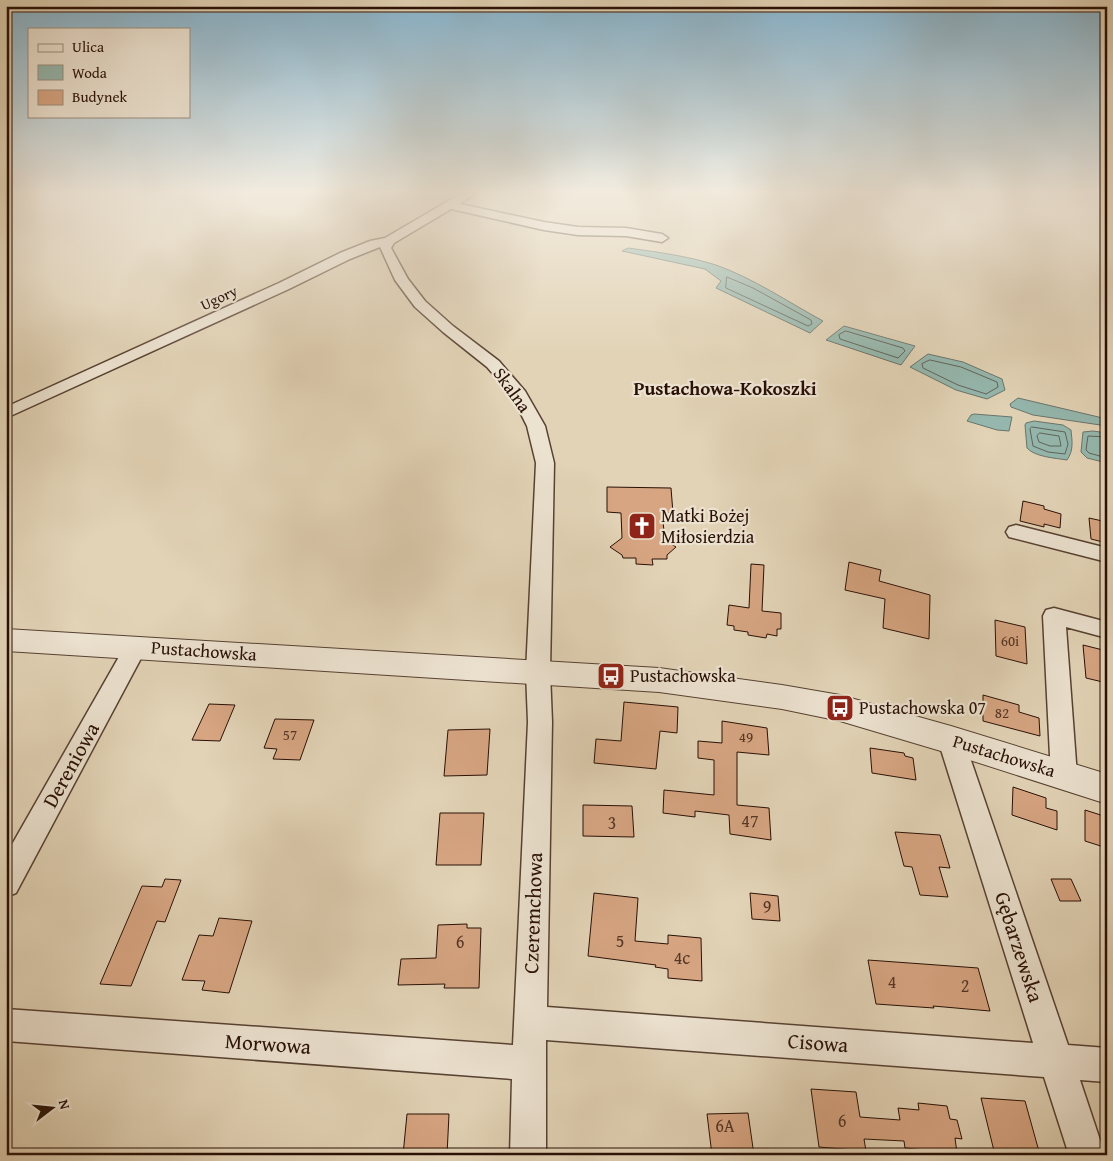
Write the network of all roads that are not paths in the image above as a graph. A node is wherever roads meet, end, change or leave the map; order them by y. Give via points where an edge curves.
1 (364, 248) edge
2 (385, 248) edge
3 (6, 413) edge
4 (1016, 532) dead end
5 (1107, 555) edge
6 (1107, 630) edge
7 (6, 640) edge
8 (136, 647) junction
9 (538, 672) junction
10 (951, 740) junction
11 (1064, 776) junction
12 (1107, 789) edge
13 (6, 883) edge
14 (530, 1022) junction
15 (6, 1025) edge
16 (1057, 1061) junction
17 (529, 1063) junction
18 (1107, 1065) edge
19 (528, 1155) edge
20 (1087, 1155) edge

1 - 3 street, Ugory
2 - 9 street, Skalna via 402,280 420,304 493,364 519,394 536,426 545,463
4 - 5 street
6 - 11 street via 1054,616
7 - 8 street, Pustachowska
8 - 9 street, Pustachowska
8 - 13 street, Dereniowa
9 - 10 street, Pustachowska via 659,680 782,697 840,708
9 - 14 street, Czeremchowa via 540,722
10 - 11 street, Pustachowska
10 - 16 street, Gębarzewska
11 - 12 street, Pustachowska
14 - 16 street, Cisowa
14 - 17 street, Czeremchowa
15 - 17 street, Morwowa
16 - 18 street, Cisowa
16 - 20 street, Gębarzewska
17 - 19 street, Czeremchowa

